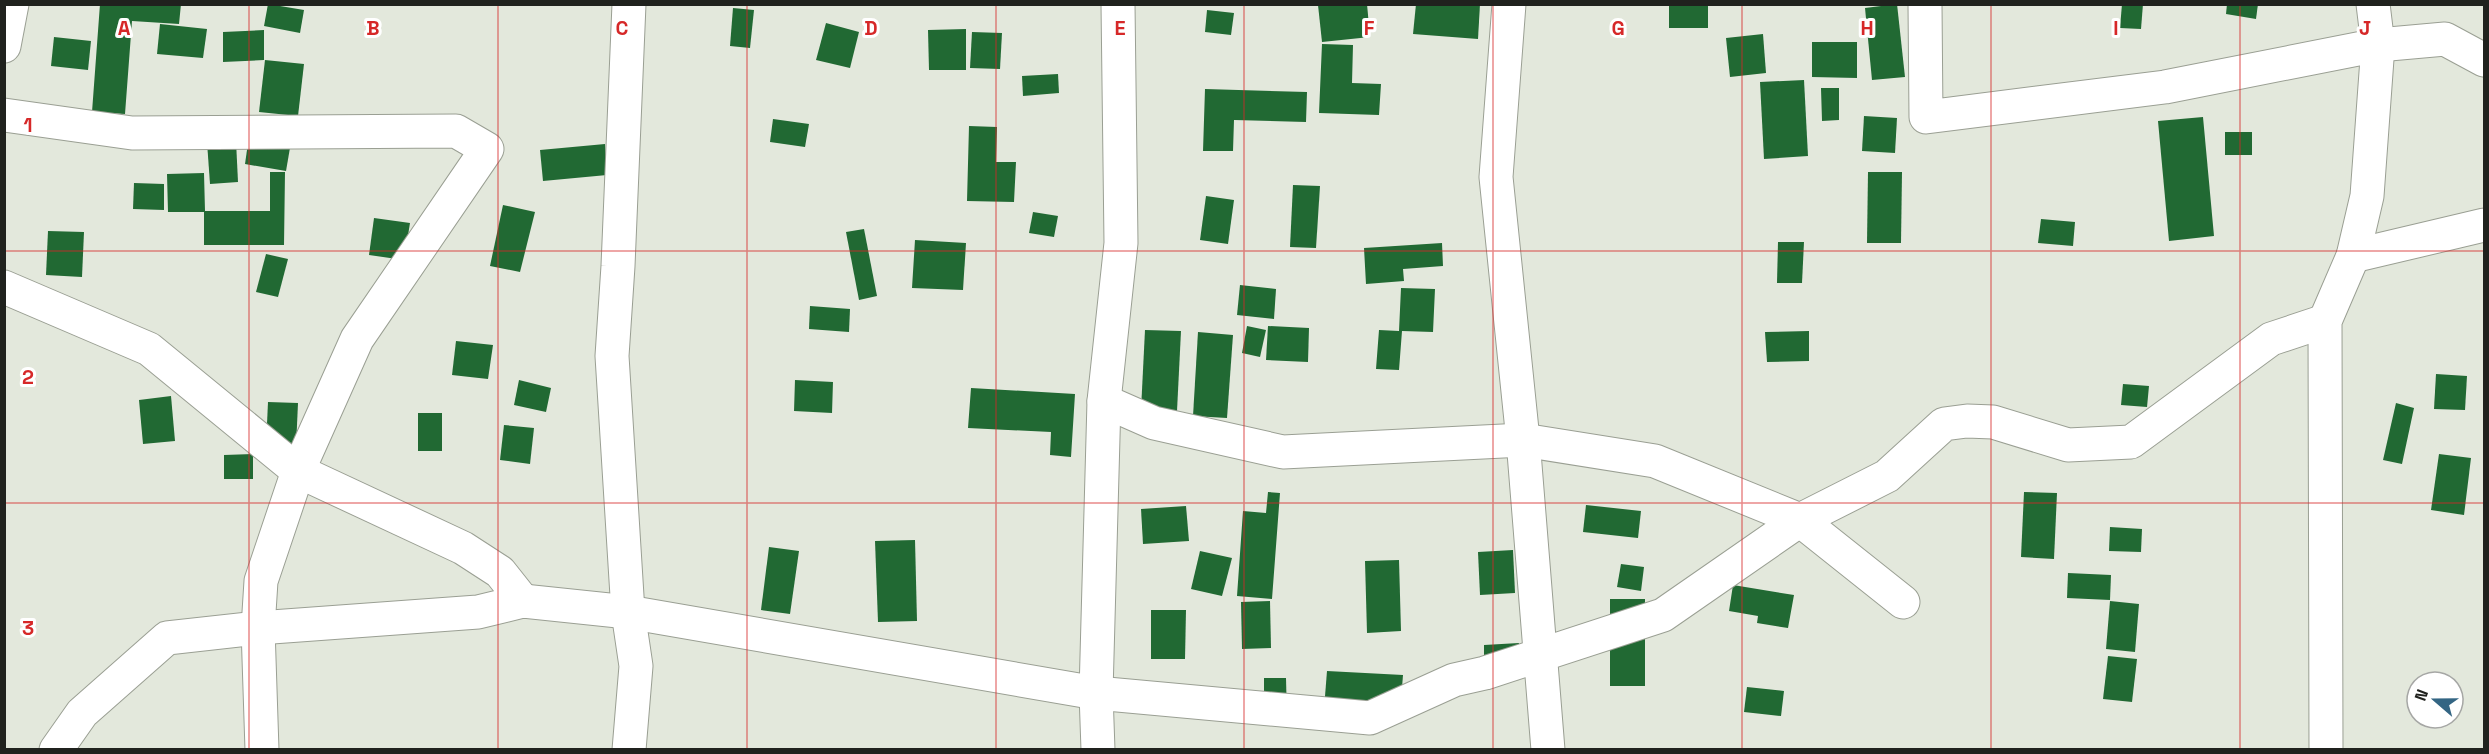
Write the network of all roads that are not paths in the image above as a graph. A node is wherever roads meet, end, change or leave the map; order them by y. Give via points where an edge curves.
1 (12, 4) edge
2 (629, 4) edge
3 (1118, 4) edge
4 (1509, 4) edge
5 (1925, 4) edge
6 (2373, 4) edge
7 (2378, 45) junction
8 (4, 46) edge
9 (2484, 60) edge
10 (4, 115) edge
11 (2484, 225) edge
12 (2353, 256) junction
13 (4, 287) edge
14 (2325, 321) junction
15 (1104, 401) junction
16 (1523, 440) junction
17 (298, 471) junction
18 (1800, 520) junction
19 (523, 601) junction
20 (1903, 602) dead end
21 (628, 612) junction
22 (258, 628) junction
23 (1539, 655) junction
24 (1096, 693) junction
25 (56, 750) edge
26 (262, 750) edge
27 (629, 750) edge
28 (1098, 750) edge
29 (1548, 750) edge
30 (2326, 750) edge

1 - 8 street
2 - 21 street via 612,356
3 - 15 street via 1121,243
4 - 16 street via 1496,177
5 - 7 street via 1926,117 2165,87
6 - 7 street
7 - 9 street via 2445,39
7 - 12 street via 2367,196
10 - 17 street via 132,133 456,131 487,149 357,339
11 - 12 street
12 - 14 street
13 - 17 street via 149,349
14 - 18 street via 2271,339 2131,442 2068,444 1993,422 1944,424 1887,476
14 - 30 street
15 - 16 street via 1154,423 1283,452
15 - 24 street
16 - 18 street via 1655,461
16 - 23 street
17 - 19 street via 464,548 500,572
17 - 22 street via 261,581
18 - 20 street
18 - 23 street via 1663,615
19 - 21 street
19 - 22 street via 478,612
21 - 24 street
21 - 27 street via 636,666
22 - 25 street via 167,638 82,713
22 - 26 street
23 - 24 street via 1454,680 1370,718
23 - 29 street
24 - 28 street

